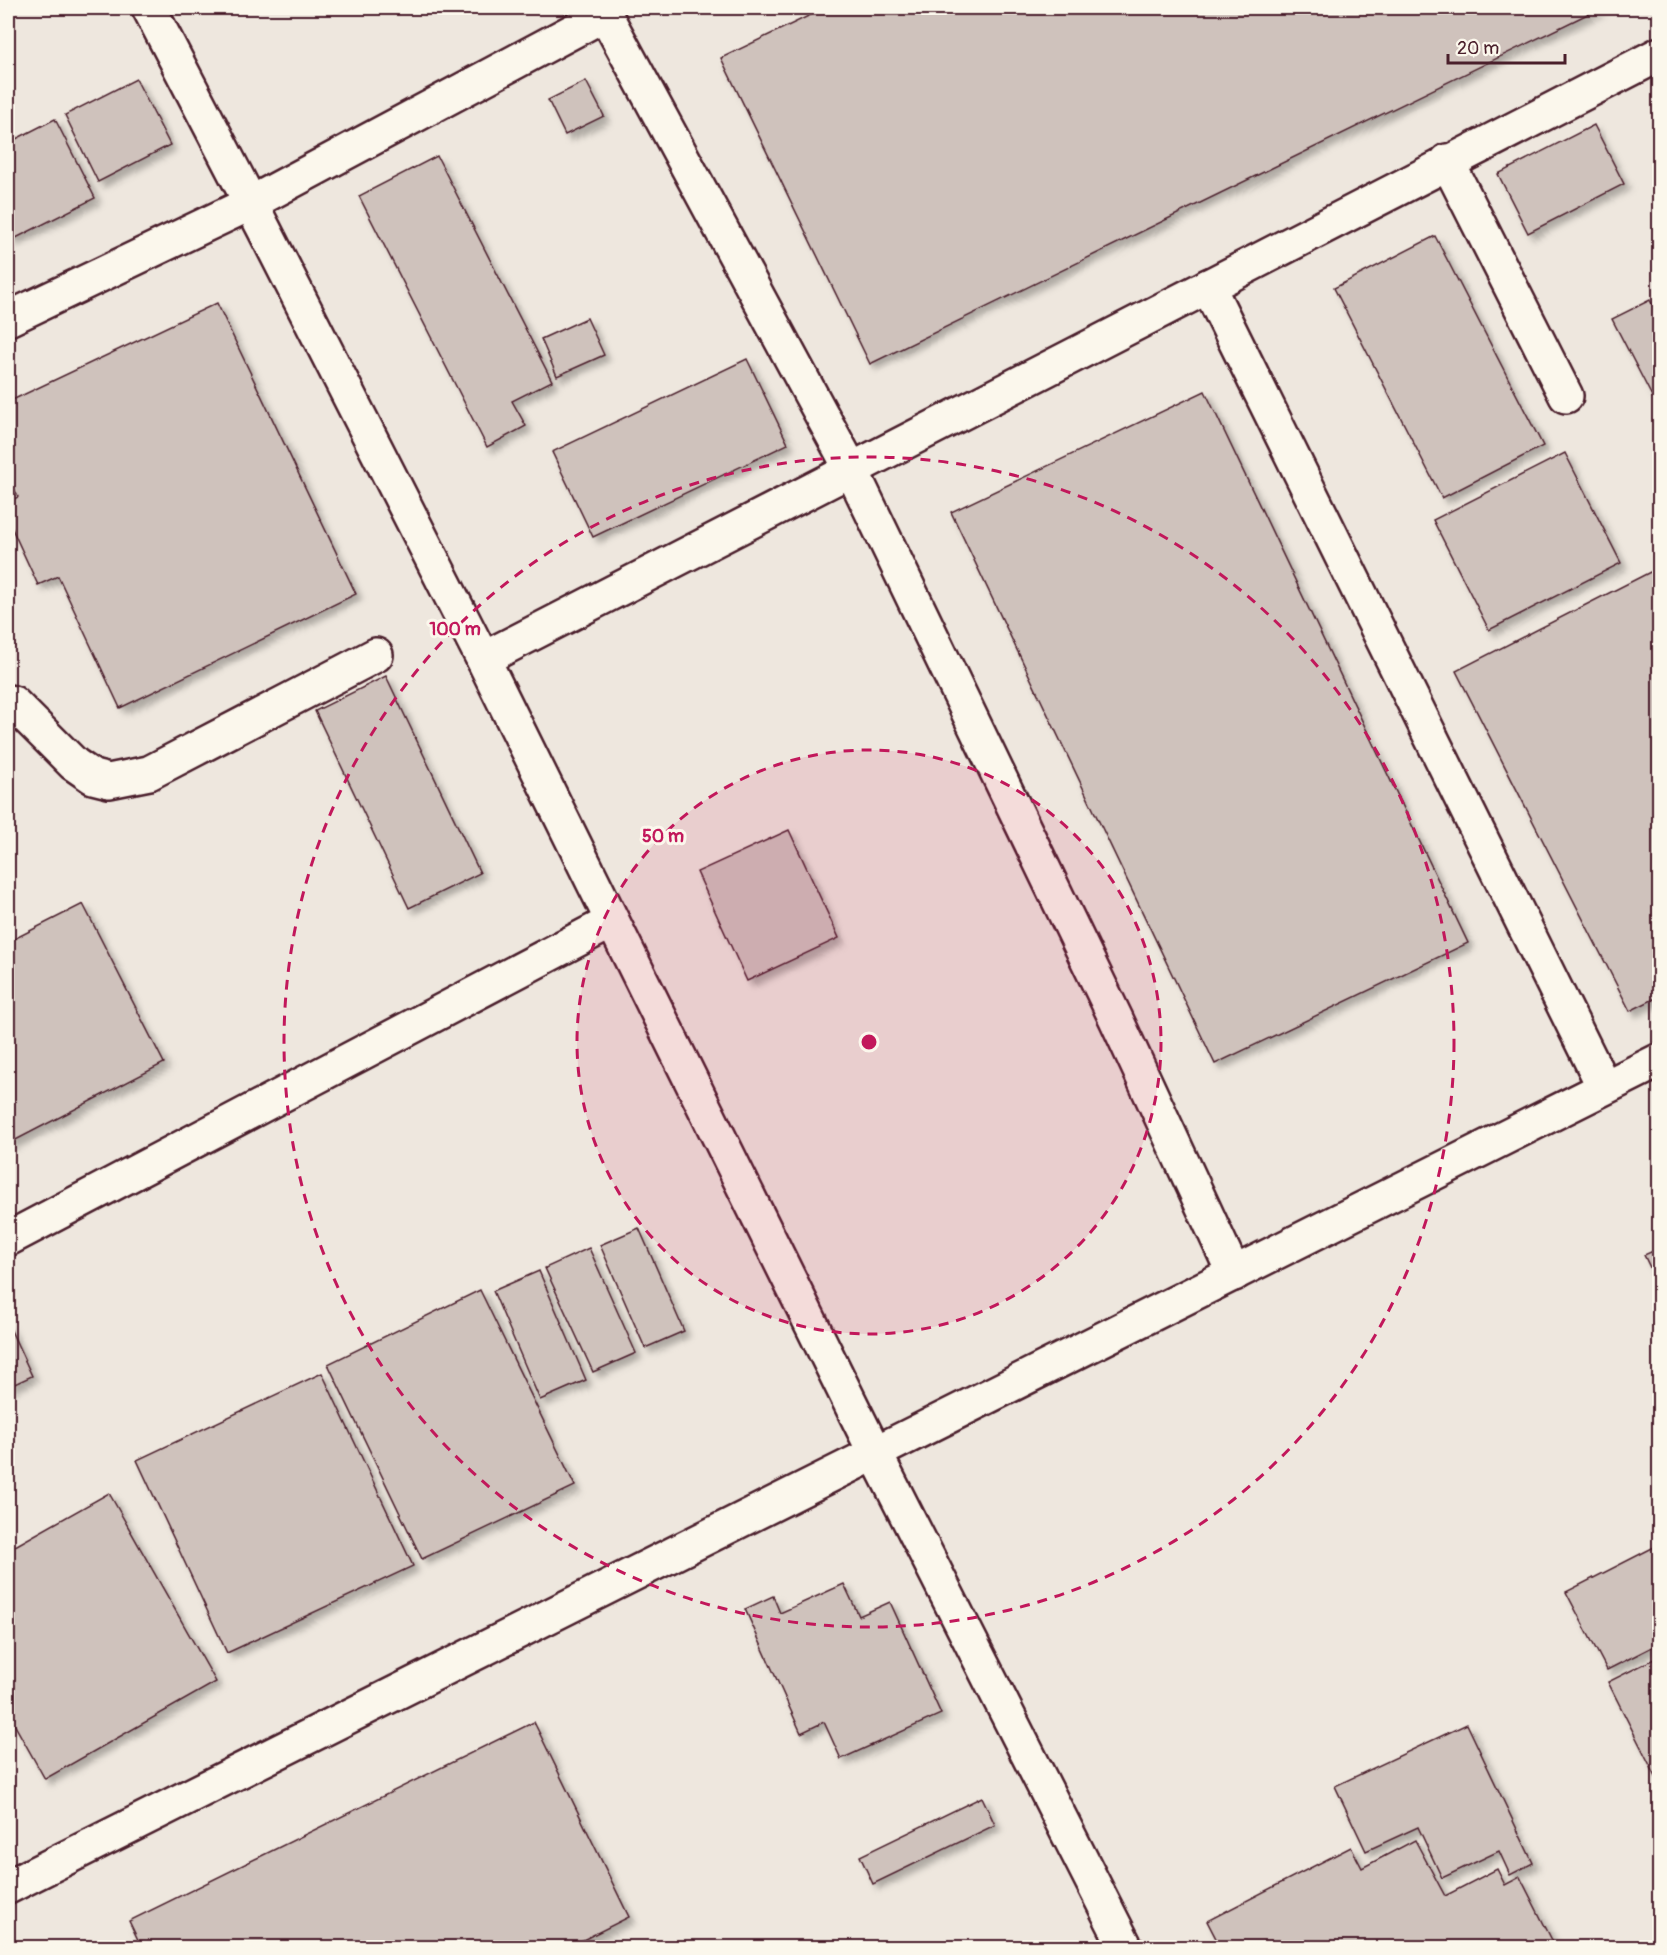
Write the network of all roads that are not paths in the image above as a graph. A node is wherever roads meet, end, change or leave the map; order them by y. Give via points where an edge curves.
1 (149, 8) edge
2 (612, 11) edge
3 (1659, 54) edge
4 (1447, 161) junction
5 (250, 203) junction
6 (1208, 286) junction
7 (8, 320) edge
8 (1566, 396) dead end
9 (852, 471) junction
10 (376, 655) dead end
11 (483, 659) junction
12 (8, 702) edge
13 (611, 922) junction
14 (1659, 1060) edge
15 (1604, 1087) junction
16 (8, 1239) edge
17 (1234, 1274) junction
18 (875, 1453) junction
19 (8, 1887) edge
20 (1126, 1947) edge

1 - 5 lane
2 - 5 lane
2 - 9 lane
3 - 4 lane
4 - 6 lane
4 - 8 lane
5 - 7 lane
5 - 11 lane
6 - 9 lane
6 - 15 lane
9 - 11 lane
9 - 17 lane via 1111,1008
10 - 12 lane via 149,773 109,781 93,777 74,764 43,730
11 - 13 lane
13 - 16 lane
13 - 18 lane
14 - 15 lane
15 - 17 lane
17 - 18 lane
18 - 19 lane
18 - 20 lane

